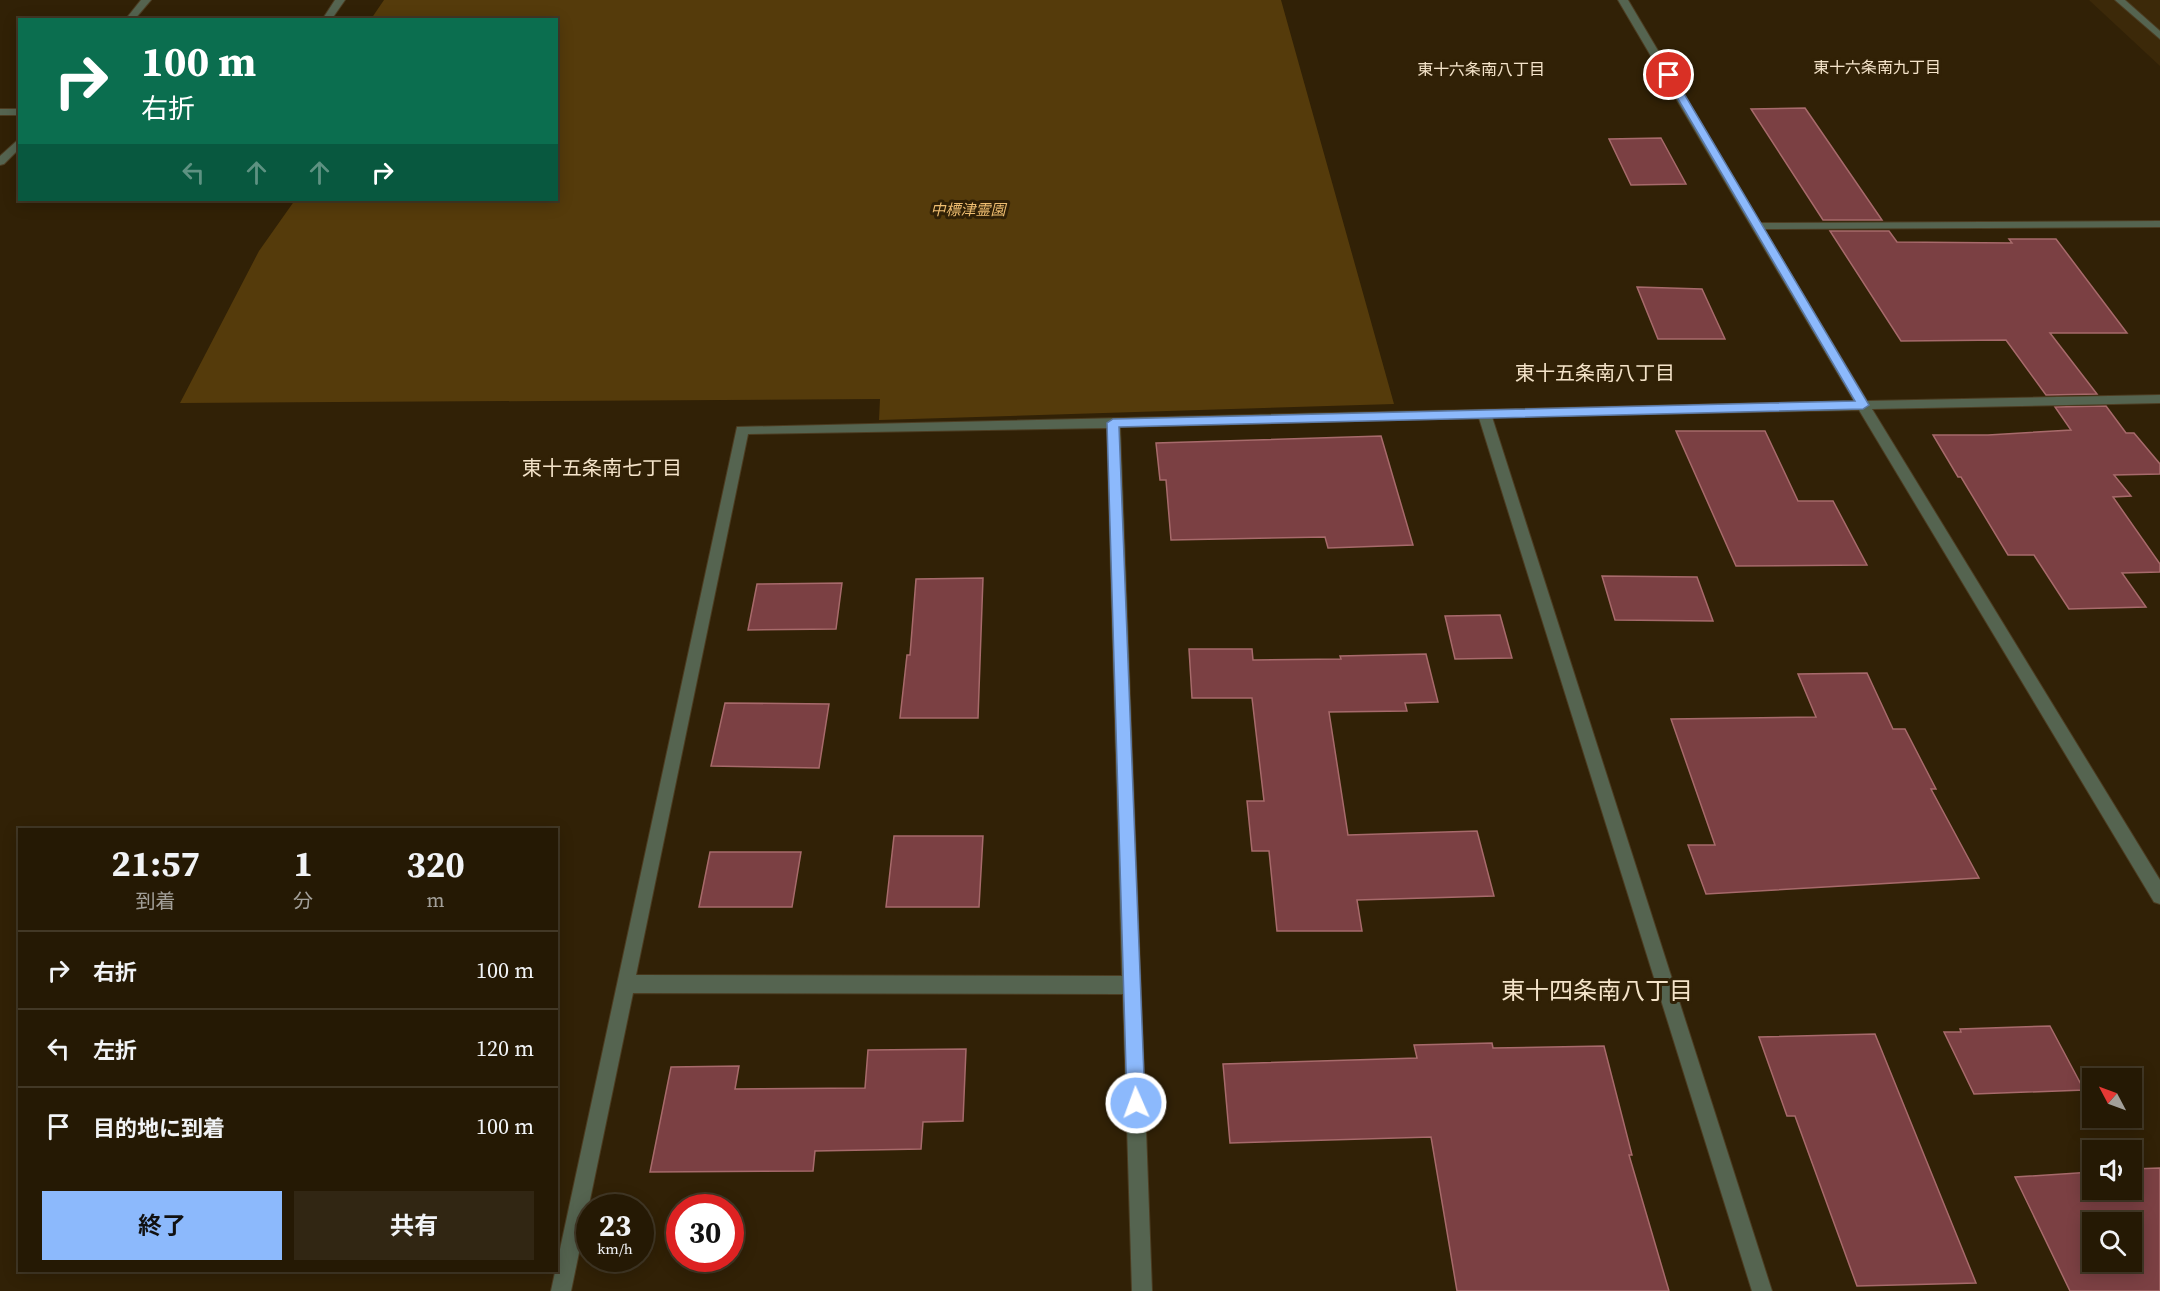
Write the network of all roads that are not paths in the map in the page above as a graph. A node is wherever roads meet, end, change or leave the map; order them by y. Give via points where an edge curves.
1 (146, 0) edge
2 (340, 0) edge
3 (1623, 0) edge
4 (2120, 0) edge
5 (131, 18) edge
6 (327, 18) edge
7 (2160, 36) edge
8 (0, 112) edge
9 (18, 112) edge
10 (18, 143) edge
11 (0, 162) edge
12 (2160, 224) edge
13 (1758, 226) junction
14 (2160, 399) edge
15 (1863, 405) junction
16 (1484, 413) junction
17 (1113, 423) junction
18 (2160, 896) edge
19 (626, 984) junction
20 (1132, 985) junction
21 (561, 1291) edge
22 (1142, 1291) edge
23 (1762, 1291) edge

1 - 5 street
2 - 6 street
3 - 13 street
4 - 7 street
8 - 9 street
10 - 11 street
12 - 13 street
13 - 15 street
14 - 15 street
15 - 16 street
15 - 18 street
16 - 17 street
16 - 23 street
17 - 19 street via 742,430
17 - 20 street
19 - 20 street
19 - 21 street
20 - 22 street

